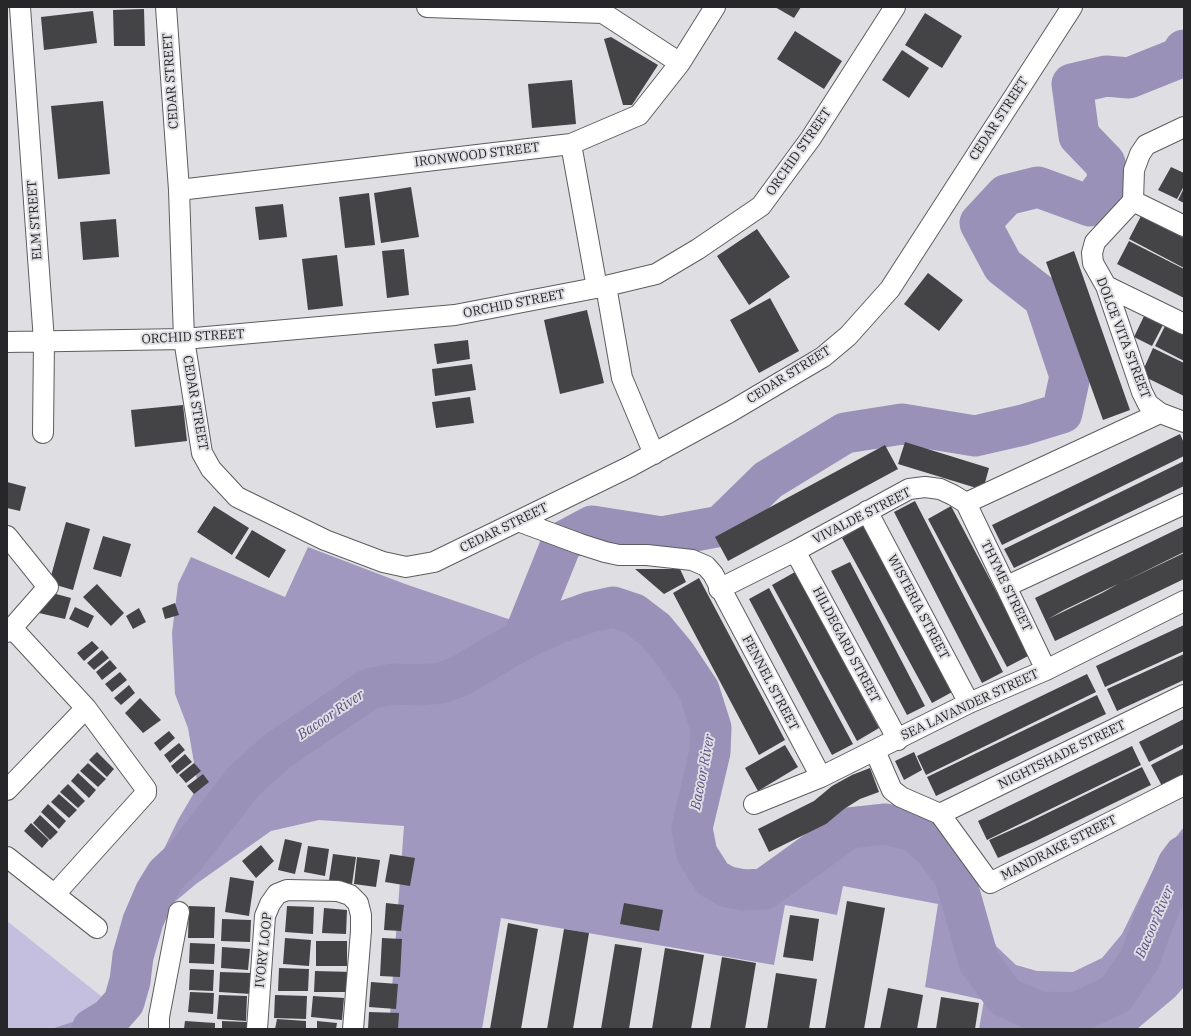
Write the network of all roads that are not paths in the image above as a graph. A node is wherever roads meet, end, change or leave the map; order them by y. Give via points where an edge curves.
1 (20, 7) edge
2 (166, 7) edge
3 (427, 7) edge
4 (715, 7) edge
5 (895, 7) edge
6 (1072, 7) edge
7 (680, 63) junction
8 (1184, 128) edge
9 (571, 144) junction
10 (179, 190) junction
11 (1134, 201) junction
12 (1184, 226) edge
13 (1106, 286) junction
14 (601, 287) junction
15 (1184, 324) edge
16 (184, 339) junction
17 (44, 341) junction
18 (7, 342) edge
19 (1160, 414) junction
20 (1184, 422) edge
21 (44, 433) dead end
22 (654, 454) junction
23 (966, 503) junction
24 (1184, 504) edge
25 (867, 511) junction
26 (518, 521) junction
27 (7, 536) edge
28 (795, 551) junction
29 (1007, 586) junction
30 (719, 589) junction
31 (1184, 601) edge
32 (10, 630) edge
33 (1046, 670) junction
34 (1184, 695) edge
35 (969, 703) junction
36 (86, 708) junction
37 (898, 740) junction
38 (875, 751) junction
39 (821, 777) junction
40 (1184, 785) edge
41 (7, 790) edge
42 (754, 804) dead end
43 (940, 814) junction
44 (7, 856) edge
45 (55, 894) junction
46 (180, 912) dead end
47 (97, 928) dead end
48 (159, 1029) edge
49 (257, 1029) edge
50 (353, 1029) edge

1 - 17 street, ELM STREET
2 - 10 street, CEDAR STREET
3 - 7 street via 603,13
4 - 7 street, IRONWOOD STREET
5 - 14 street, ORCHID STREET via 811,138 761,206 656,274
6 - 22 street, CEDAR STREET via 890,289 848,336 823,357
7 - 9 street, IRONWOOD STREET via 638,116
8 - 11 street via 1146,145 1134,170
9 - 10 street, IRONWOOD STREET
9 - 14 street
10 - 16 street, CEDAR STREET
11 - 12 street
11 - 13 street, DOLCE VITA STREET via 1095,242 1093,263
13 - 15 street
13 - 19 street, DOLCE VITA STREET via 1142,392 1148,404
14 - 16 street, ORCHID STREET via 455,315
14 - 22 street via 622,378
16 - 17 street, ORCHID STREET
16 - 26 street, CEDAR STREET via 202,453 211,469 237,497 325,540 383,562 406,567 434,562
17 - 18 street, ORCHID STREET
17 - 21 street, ELM STREET
19 - 20 street, DOLCE VITA STREET
19 - 23 street
22 - 26 street, CEDAR STREET
23 - 25 street, VIVALDE STREET via 940,489 925,487 909,489
23 - 29 street, THYME STREET
24 - 29 street
25 - 28 street, VIVALDE STREET
25 - 35 street, WISTERIA STREET
26 - 30 street, FENNEL STREET via 580,544 619,555 692,560 706,566 713,574
27 - 32 street via 48,587
28 - 30 street, VIVALDE STREET
28 - 37 street, HILDEGARD STREET
29 - 33 street, THYME STREET
30 - 39 street, FENNEL STREET
31 - 33 street, SEA LAVANDER STREET
32 - 36 street
33 - 35 street, SEA LAVANDER STREET
34 - 43 street, NIGHTSHADE STREET
35 - 37 street, SEA LAVANDER STREET
36 - 41 street
36 - 45 street via 139,779 146,793
37 - 38 street, SEA LAVANDER STREET
38 - 39 street, SEA LAVANDER STREET
38 - 43 street, MANDRAKE STREET via 896,794
39 - 42 street, SEA LAVANDER STREET
40 - 43 street, MANDRAKE STREET via 990,883
44 - 45 street
45 - 47 street
46 - 48 street via 159,1017
49 - 50 street, IVORY LOOP via 265,916 277,894 287,890 338,891 350,895 358,903 361,931

